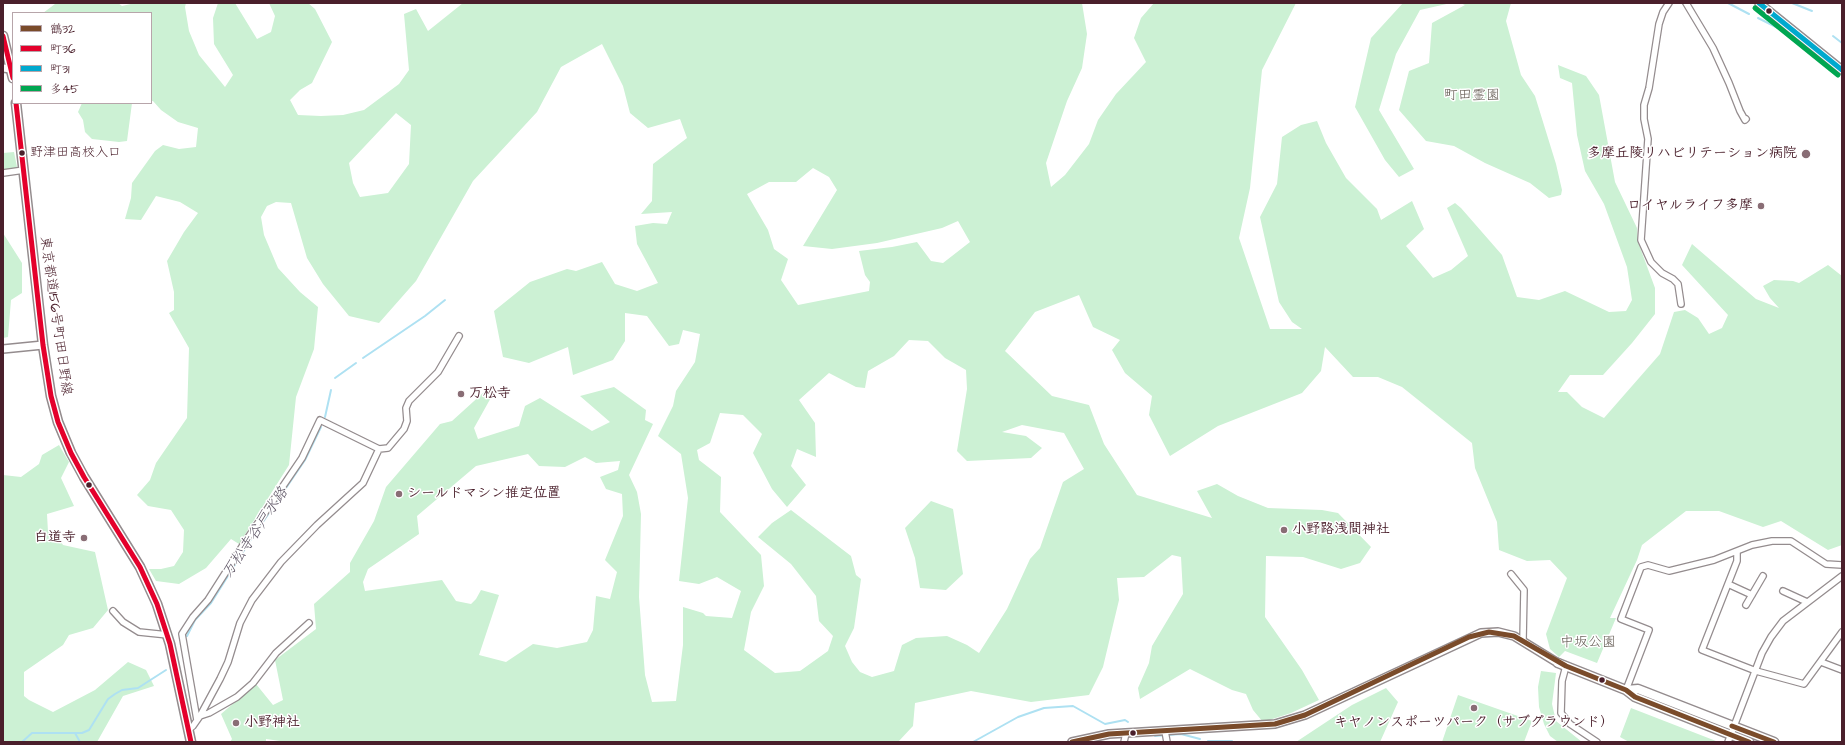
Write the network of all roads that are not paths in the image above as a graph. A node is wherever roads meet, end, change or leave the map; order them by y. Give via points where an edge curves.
1 (1669, 3) edge
2 (1686, 3) edge
3 (1759, 3) edge
4 (3, 36) edge
5 (7, 69) edge
6 (1842, 70) edge
7 (16, 104) edge
8 (1746, 119) dead end
9 (24, 170) junction
10 (3, 173) edge
11 (1681, 304) dead end
12 (459, 336) dead end
13 (43, 345) junction
14 (3, 349) edge
15 (379, 449) junction
16 (1737, 552) junction
17 (1842, 565) edge
18 (1511, 574) dead end
19 (1764, 576) dead end
20 (1842, 576) edge
21 (1728, 584) junction
22 (1783, 591) dead end
23 (1752, 595) junction
24 (1807, 602) junction
25 (1746, 605) dead end
26 (112, 611) dead end
27 (309, 623) dead end
28 (1842, 632) edge
29 (168, 635) junction
30 (1522, 640) junction
31 (1821, 662) junction
32 (1562, 664) junction
33 (1842, 670) edge
34 (1756, 671) junction
35 (1626, 690) junction
36 (198, 718) junction
37 (1734, 727) junction
38 (188, 730) junction
39 (1165, 731) junction
40 (1126, 733) junction
41 (1730, 738) edge
42 (191, 742) edge
43 (1072, 742) edge
44 (1124, 742) edge
45 (1167, 742) edge
46 (1597, 742) edge
47 (1749, 742) edge
48 (1774, 742) edge

1 - 11 street via 1659,24 1644,105 1648,139 1641,240 1651,262 1678,284
2 - 8 street via 1713,48 1730,82 1740,111
3 - 6 street
4 - 5 main road
7 - 9 main road, 東京都道156号町田日野線
9 - 10 street
9 - 13 main road, 東京都道156号町田日野線
12 - 15 street via 438,372 409,401 404,429 388,448
13 - 14 street
13 - 29 main road, 東京都道156号町田日野線 via 51,396 68,446 140,568
15 - 36 street via 363,483 281,562 252,600 240,623 228,662
15 - 36 street via 320,420 302,458 208,600 182,634
16 - 17 street via 1752,545 1791,541 1826,564
16 - 21 street via 1737,561
16 - 35 street via 1668,571 1648,565 1641,567 1621,619 1649,630
18 - 30 street via 1524,590
19 - 23 street
20 - 24 street
21 - 23 street
21 - 34 street via 1702,650
22 - 24 street
23 - 25 street
24 - 34 street via 1783,621 1771,637
26 - 29 street via 139,632
27 - 36 street via 276,653 253,683 237,698
28 - 31 street
29 - 38 main road, 東京都道156号町田日野線
30 - 32 street
30 - 39 street via 1507,634 1481,634 1305,715 1276,724
31 - 33 street
31 - 34 street via 1804,684
32 - 35 main road
32 - 46 street via 1561,713 1570,724
34 - 37 street
35 - 37 main road via 1638,689
35 - 41 main road via 1635,697
36 - 38 street
37 - 41 street
37 - 48 main road
38 - 42 main road, 東京都道156号町田日野線
39 - 40 street
39 - 45 street
40 - 43 street
40 - 44 street
41 - 47 main road

